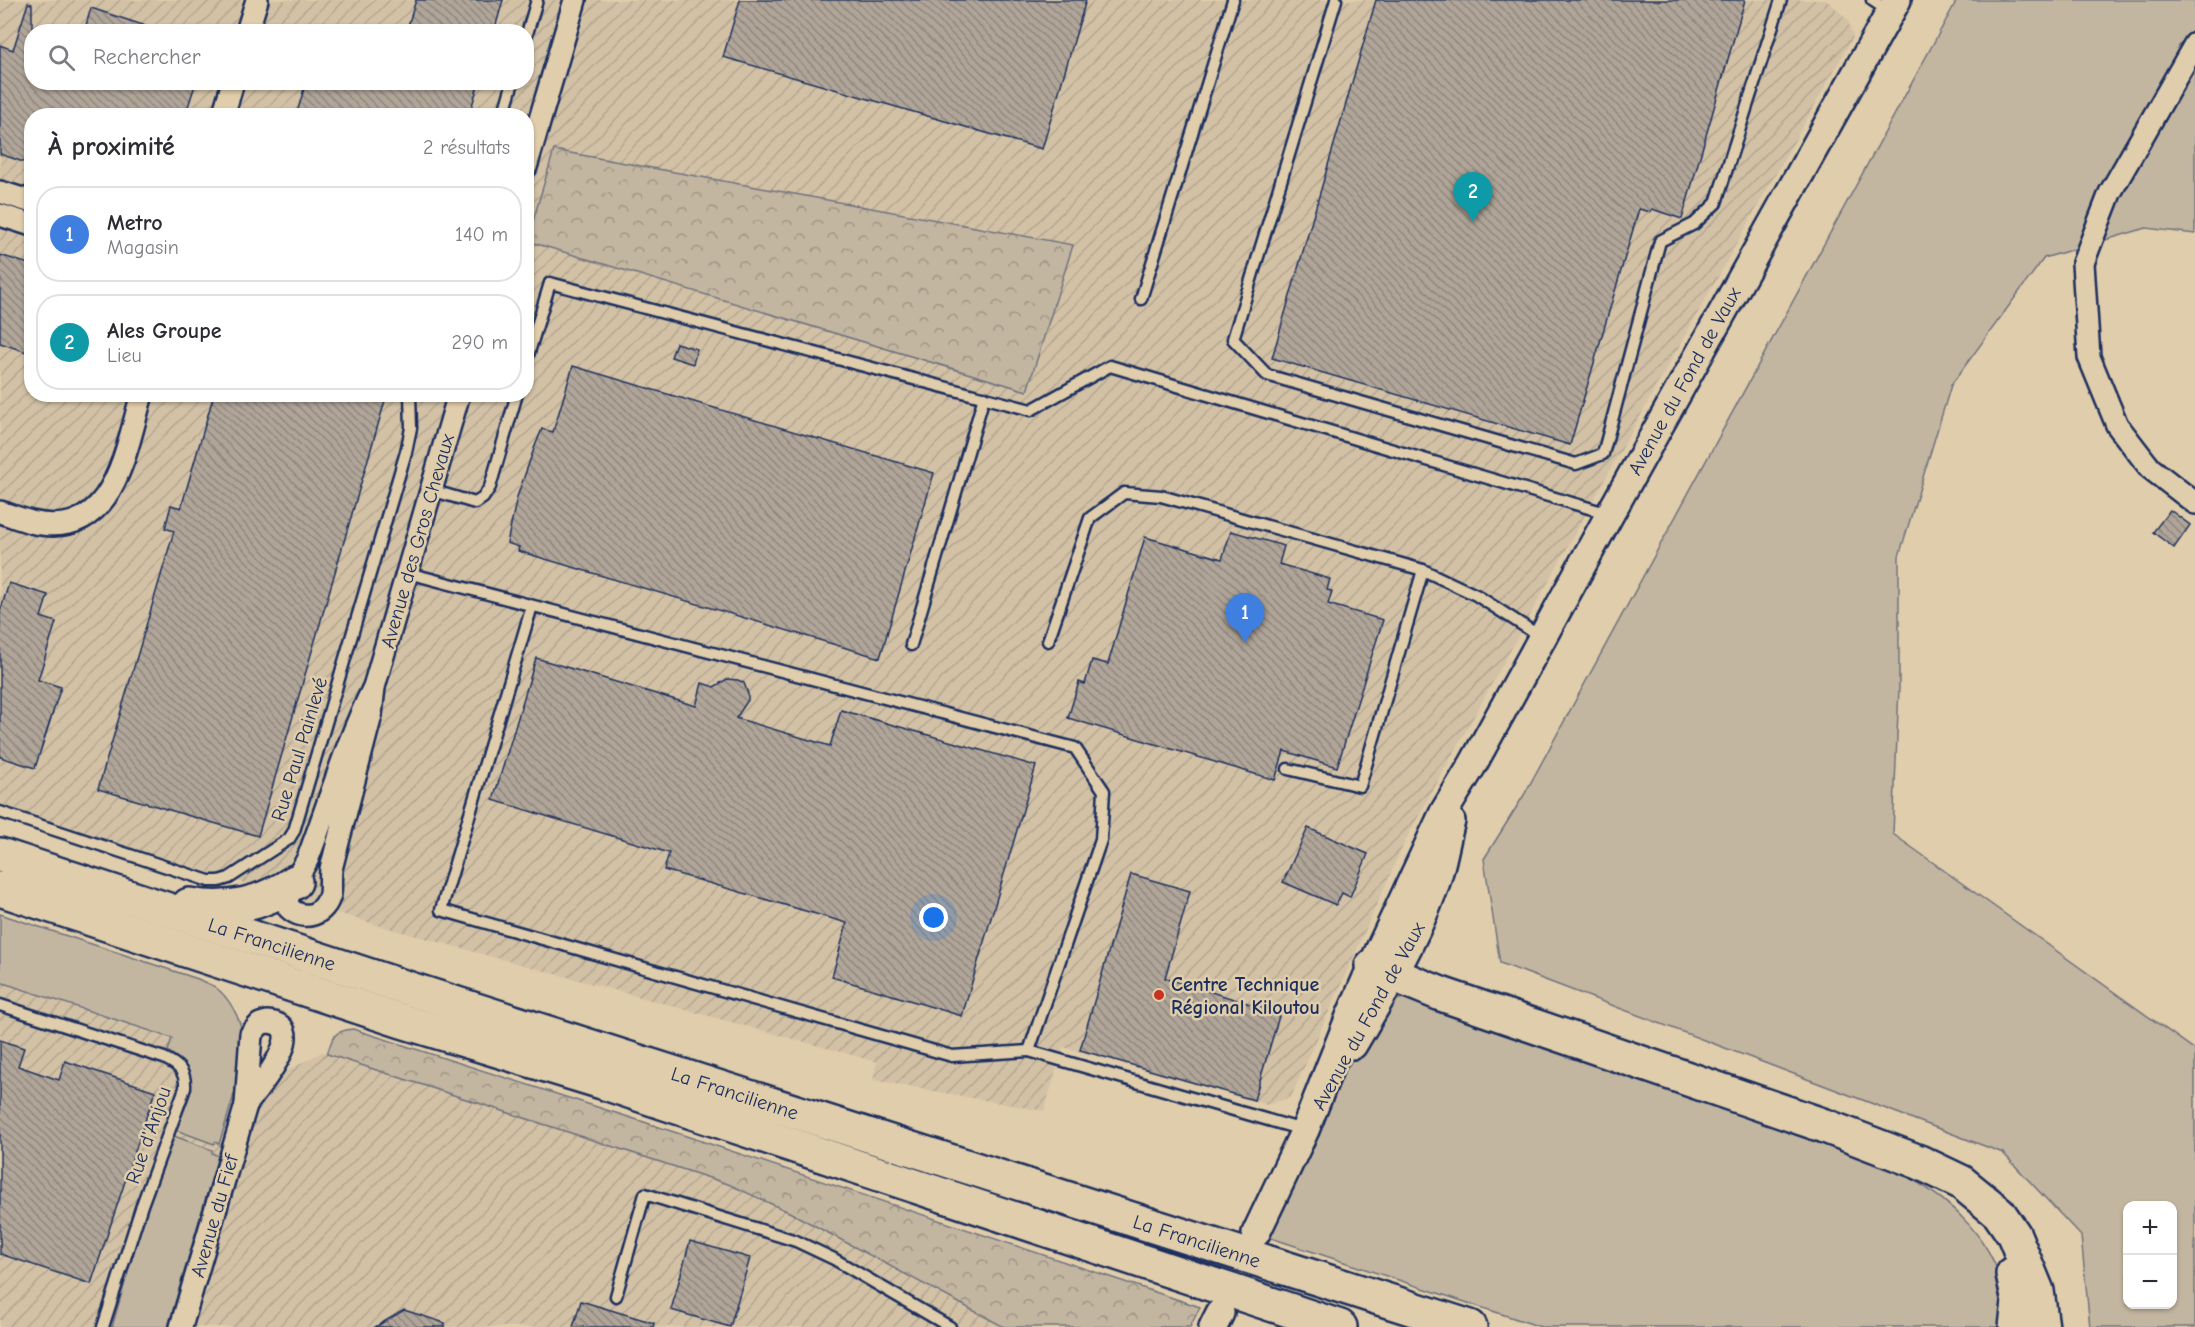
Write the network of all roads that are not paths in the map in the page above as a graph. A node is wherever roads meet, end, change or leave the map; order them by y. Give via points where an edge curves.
1 (257, 0) edge
2 (537, 0) edge
3 (575, 0) edge
4 (1233, 0) edge
5 (1336, 0) edge
6 (1781, 0) edge
7 (1887, 4) edge
8 (250, 24) edge
9 (530, 24) edge
10 (2195, 44) edge
11 (231, 90) edge
12 (511, 90) edge
13 (225, 108) edge
14 (505, 108) edge
15 (534, 140) edge
16 (0, 192) edge
17 (24, 200) edge
18 (0, 215) edge
19 (24, 222) edge
20 (1141, 298) dead end
21 (534, 336) edge
22 (984, 397) junction
23 (140, 402) edge
24 (410, 402) edge
25 (457, 402) edge
26 (515, 402) edge
27 (431, 490) junction
28 (2195, 503) edge
29 (0, 512) edge
30 (1610, 514) junction
31 (1424, 570) junction
32 (408, 573) junction
33 (532, 606) junction
34 (1541, 638) junction
35 (1048, 641) dead end
36 (911, 645) dead end
37 (374, 687) junction
38 (1288, 770) dead end
39 (0, 812) edge
40 (0, 855) edge
41 (57, 874) junction
42 (295, 882) junction
43 (0, 890) edge
44 (1383, 971) junction
45 (0, 1005) edge
46 (1029, 1051) junction
47 (246, 1105) dead end
48 (1305, 1130) junction
49 (1919, 1162) junction
50 (1256, 1233) dead end
51 (616, 1296) dead end
52 (1289, 1310) junction
53 (103, 1327) edge
54 (181, 1327) edge
55 (950, 1327) edge
56 (1322, 1327) edge
57 (1340, 1327) edge
58 (1470, 1327) edge
59 (2016, 1327) edge
60 (2042, 1327) edge

1 - 8 street
2 - 9 lane
3 - 15 street
4 - 20 lane
5 - 6 lane via 1233,339 1268,375 1576,464 1603,454 1660,241 1694,224 1716,203
7 - 30 street, Avenue du Fond de Vaux
10 - 28 street via 2110,193 2083,263 2089,357 2117,425 2150,468
11 - 13 street
12 - 14 lane
16 - 17 street
18 - 19 street
21 - 22 lane via 550,283
22 - 30 lane via 1031,410 1110,366
22 - 36 lane
23 - 29 street via 119,473 112,489 94,510 81,518 52,524
24 - 39 lane, Rue Paul Painlevé via 409,439 289,839 229,878 209,881
25 - 27 street, Avenue des Gros Chevaux
26 - 27 lane via 490,487 483,498 475,503
27 - 32 street, Avenue des Gros Chevaux
30 - 34 street, Avenue du Fond de Vaux
31 - 34 lane via 1476,594
31 - 35 lane via 1161,496 1124,494 1090,518
31 - 38 lane via 1360,786
32 - 33 lane
32 - 37 street, Avenue des Gros Chevaux
33 - 46 lane via 1076,748 1104,791 1101,840
33 - 46 lane via 441,910 952,1056
34 - 44 street, Avenue du Fond de Vaux via 1473,764 1452,819 1434,888
37 - 42 street
37 - 42 street via 371,715 331,869 330,894 317,913 299,915 289,908 287,897
40 - 41 highway, La Francilienne
41 - 42 highway via 208,908 232,908 255,902
41 - 58 highway, La Francilienne
43 - 52 highway, La Francilienne via 602,1082
44 - 48 street, Avenue du Fond de Vaux
44 - 49 highway
45 - 53 lane, Rue d'Anjou via 164,1059 183,1071 185,1088
46 - 48 lane
47 - 54 street, Avenue du Fief
48 - 50 street, Avenue du Fond de Vaux
49 - 59 highway via 1979,1214 2001,1243 2019,1302
49 - 60 highway via 1961,1182 1999,1213 2014,1235 2037,1292
51 - 55 lane via 645,1194 796,1241
52 - 56 highway
52 - 57 highway, La Francilienne

